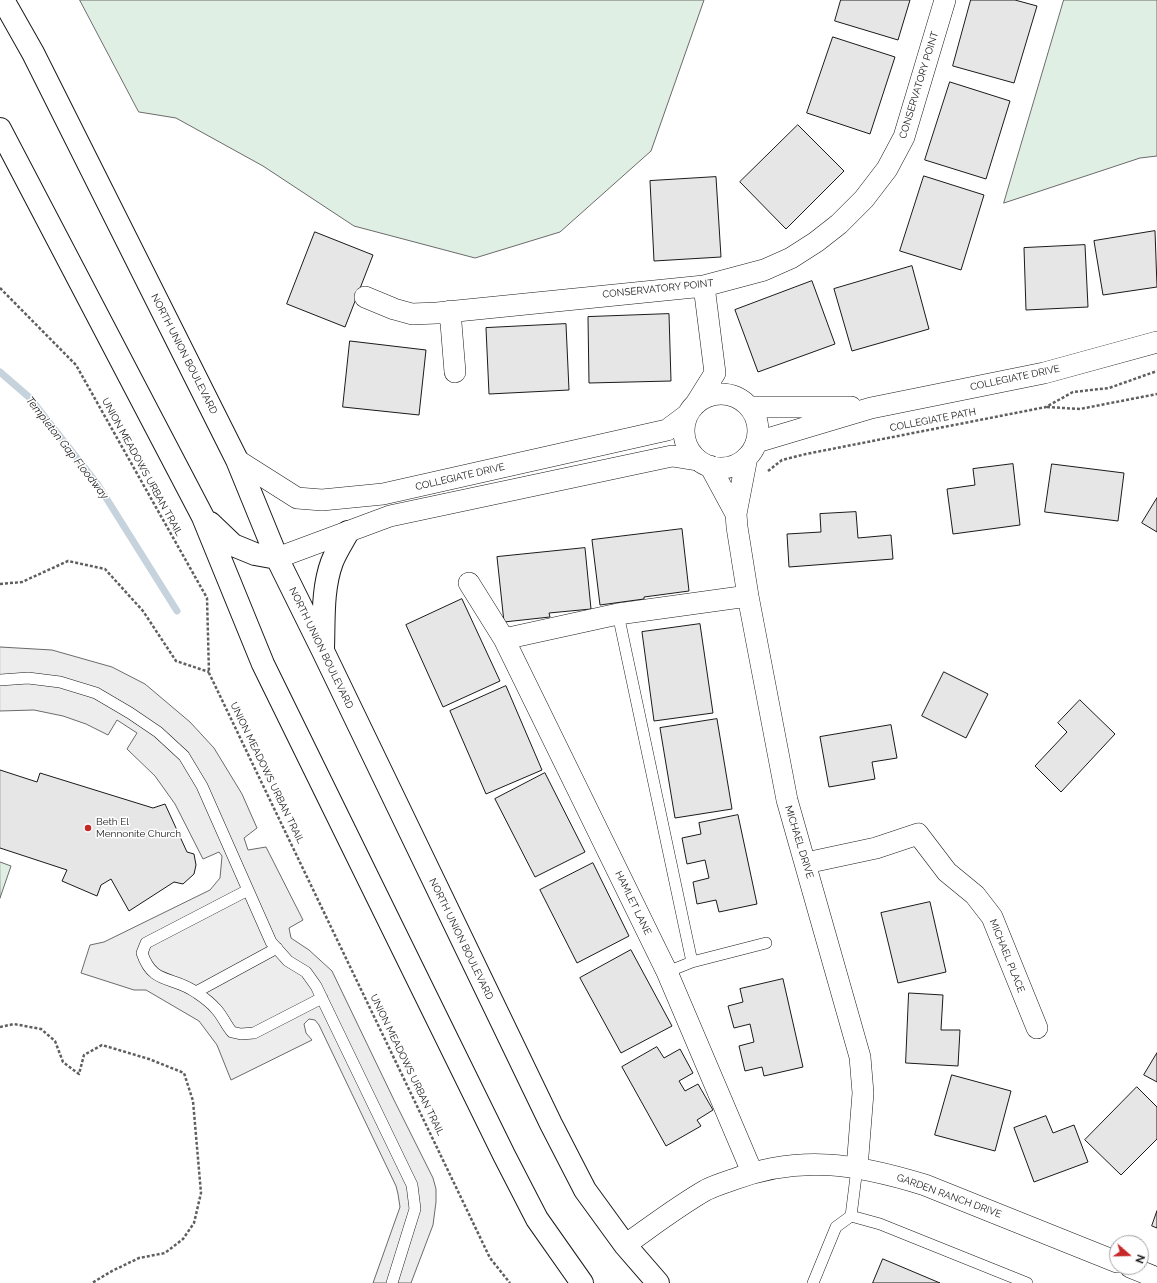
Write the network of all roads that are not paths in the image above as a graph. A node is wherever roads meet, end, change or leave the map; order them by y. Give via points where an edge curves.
1 (4, 0) edge
2 (945, 0) edge
3 (0, 129) edge
4 (704, 286) junction
5 (365, 297) dead end
6 (450, 311) junction
7 (1157, 342) edge
8 (455, 372) dead end
9 (715, 373) junction
10 (745, 403) junction
11 (871, 408) junction
12 (691, 410) junction
13 (752, 450) junction
14 (237, 460) junction
15 (703, 463) junction
16 (736, 514) junction
17 (203, 517) junction
18 (348, 532) junction
19 (277, 558) junction
20 (469, 583) dead end
21 (748, 596) junction
22 (618, 614) junction
23 (504, 640) junction
24 (324, 651) junction
25 (0, 680) edge
26 (806, 863) junction
27 (248, 890) junction
28 (766, 943) dead end
29 (277, 948) junction
30 (692, 962) junction
31 (667, 972) junction
32 (196, 992) junction
33 (322, 998) junction
34 (1037, 1028) dead end
35 (856, 1168) junction
36 (752, 1172) junction
37 (851, 1216) junction
38 (626, 1245) junction
39 (1109, 1259) edge
40 (580, 1282) edge
41 (392, 1283) edge
42 (658, 1283) edge
43 (812, 1283) edge
44 (1027, 1283) edge

1 - 14 main road, NORTH UNION BOULEVARD
2 - 4 street, CONSERVATORY POINT via 904,137 887,169 864,199 839,224 791,258 764,270
3 - 17 main road
4 - 6 street, CONSERVATORY POINT
4 - 9 street
5 - 6 street, CONSERVATORY POINT via 412,314
6 - 8 street
7 - 11 street, COLLEGIATE DRIVE via 1044,373
9 - 10 street
9 - 12 street
10 - 11 street, COLLEGIATE DRIVE
10 - 12 street via 729,395 716,394 705,398
10 - 13 street via 756,418 758,430
11 - 13 street, COLLEGIATE DRIVE
12 - 14 street, COLLEGIATE DRIVE via 667,430 383,494 322,500 297,498
12 - 15 street via 684,427 685,439 689,450
13 - 15 street via 742,462 731,467 719,468
13 - 16 street, MICHAEL DRIVE
14 - 19 main road, NORTH UNION BOULEVARD
15 - 16 street, MICHAEL DRIVE
15 - 18 street via 672,456 390,516
16 - 21 street, MICHAEL DRIVE
17 - 19 main road via 233,545 255,554
17 - 40 main road via 263,664 497,1140 536,1219
18 - 19 street
18 - 24 main road via 332,562 327,583 324,605
19 - 24 main road, NORTH UNION BOULEVARD
20 - 23 street, HAMLET LANE
21 - 22 street
21 - 26 street, MICHAEL DRIVE via 787,800
22 - 23 street
22 - 30 lane
23 - 31 street, HAMLET LANE
24 - 38 main road, NORTH UNION BOULEVARD via 551,1124 585,1190
25 - 27 lane via 28,678 60,682 96,693 130,712 158,732 184,756 202,786
26 - 34 street, MICHAEL PLACE via 876,848 918,834 948,872 975,895 992,917
26 - 35 street, MICHAEL DRIVE via 860,1057 863,1093
27 - 29 lane via 271,942
27 - 32 lane via 146,943 142,953 146,966 157,975
28 - 30 lane
29 - 32 lane
29 - 33 lane via 288,960 306,972
30 - 31 lane
31 - 36 street, HAMLET LANE
32 - 33 lane via 217,1009 232,1032 241,1034 254,1033
33 - 41 lane via 412,1185 415,1209
35 - 36 street, GARDEN RANCH DRIVE via 814,1163 780,1165
35 - 37 lane
35 - 39 street, GARDEN RANCH DRIVE via 893,1175 925,1185
36 - 38 street, GARDEN RANCH DRIVE via 708,1189 675,1208
37 - 43 lane via 836,1227
37 - 44 lane via 880,1224
38 - 42 main road, NORTH UNION BOULEVARD

